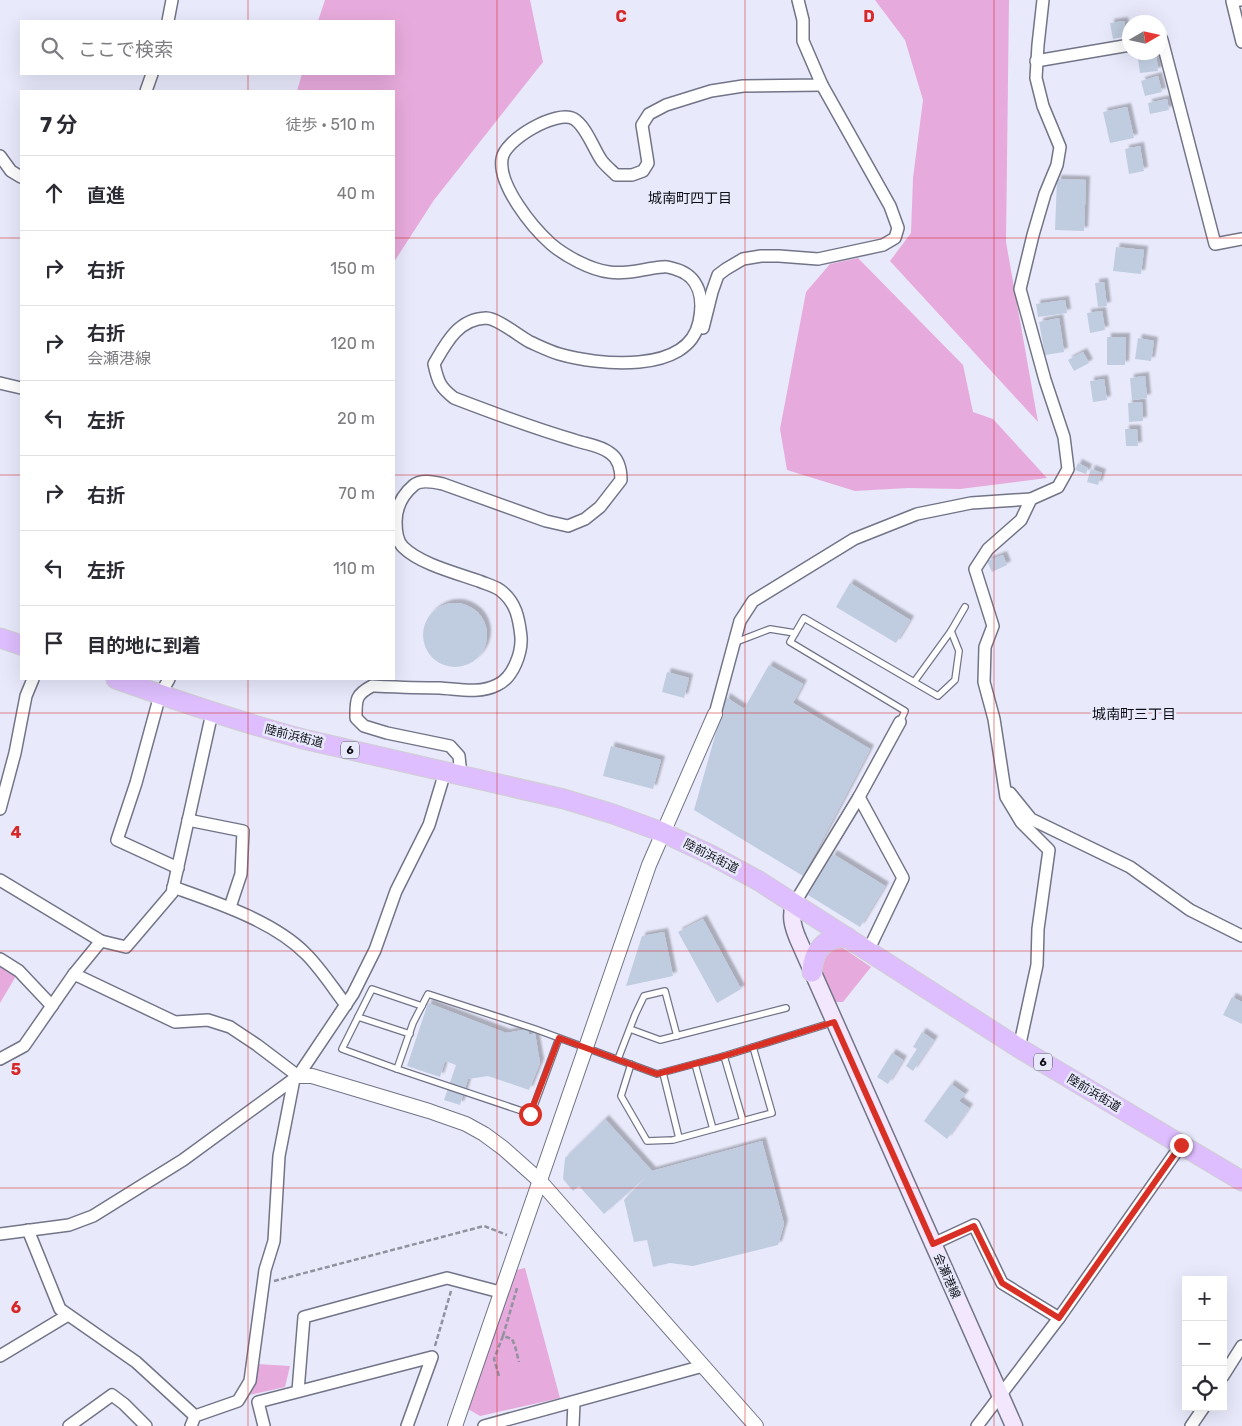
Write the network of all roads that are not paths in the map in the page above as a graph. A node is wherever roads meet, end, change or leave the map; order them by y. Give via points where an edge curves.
1 (172, 0) edge
2 (798, 0) edge
3 (1043, 0) edge
4 (1240, 0) edge
5 (168, 20) edge
6 (1242, 42) edge
7 (1122, 46) edge
8 (1167, 59) edge
9 (1036, 61) junction
10 (152, 75) edge
11 (822, 85) junction
12 (146, 90) edge
13 (0, 156) edge
14 (20, 176) edge
15 (1242, 239) edge
16 (683, 349) junction
17 (0, 383) edge
18 (20, 388) edge
19 (1031, 499) junction
20 (965, 606) dead end
21 (951, 631) junction
22 (795, 633) junction
23 (0, 638) edge
24 (736, 642) junction
25 (20, 645) edge
26 (33, 680) edge
27 (122, 680) edge
28 (914, 682) junction
29 (165, 687) edge
30 (212, 713) junction
31 (715, 714) joint
32 (900, 722) joint
33 (453, 774) junction
34 (1005, 786) junction
35 (859, 797) junction
36 (0, 809) edge
37 (188, 820) junction
38 (662, 832) junction
39 (178, 868) junction
40 (0, 880) edge
41 (173, 887) junction
42 (794, 904) junction
43 (230, 907) junction
44 (1242, 936) edge
45 (847, 937) junction
46 (101, 942) junction
47 (868, 951) junction
48 (0, 960) edge
49 (812, 972) junction
50 (74, 974) junction
51 (346, 1005) junction
52 (52, 1006) junction
53 (422, 1006) junction
54 (786, 1008) dead end
55 (358, 1017) junction
56 (834, 1022) junction
57 (630, 1029) junction
58 (410, 1034) junction
59 (677, 1036) junction
60 (559, 1038) junction
61 (753, 1047) junction
62 (587, 1048) junction
63 (1019, 1048) junction
64 (724, 1056) junction
65 (0, 1059) edge
66 (618, 1059) junction
67 (631, 1064) junction
68 (695, 1064) junction
69 (397, 1069) junction
70 (663, 1073) junction
71 (296, 1078) junction
72 (743, 1121) junction
73 (713, 1129) junction
74 (679, 1138) junction
75 (1181, 1145) junction
76 (539, 1180) junction
77 (1242, 1181) edge
78 (28, 1230) junction
79 (0, 1234) edge
80 (933, 1244) junction
81 (500, 1292) junction
82 (68, 1314) junction
83 (1059, 1318) junction
84 (1242, 1346) edge
85 (0, 1356) edge
86 (703, 1366) junction
87 (1227, 1370) edge
88 (298, 1392) junction
89 (1001, 1397) junction
90 (574, 1402) junction
91 (1201, 1411) edge
92 (193, 1421) edge
93 (69, 1426) edge
94 (146, 1426) edge
95 (264, 1426) edge
96 (407, 1426) edge
97 (455, 1426) edge
98 (484, 1426) edge
99 (573, 1426) edge
100 (756, 1426) edge
101 (977, 1426) edge
102 (1014, 1426) edge
103 (1191, 1426) edge

1 - 5 street
2 - 11 street via 803,20 803,41
3 - 9 street
4 - 6 street via 1232,1
7 - 9 street
8 - 15 street via 1215,244
9 - 19 street via 1036,78 1043,106 1060,148 1020,289 1064,437 1068,469 1058,487
10 - 12 street
11 - 16 street via 890,206 898,228 895,238 883,245 818,259 761,256 734,264 718,275 701,335 691,346
11 - 16 street via 743,86 711,91 666,105 649,114 642,125 648,163 643,171 632,175 616,174 603,163 583,128 574,119 560,117 543,122 510,142 502,157 502,170 510,192 524,215 551,244 578,262 609,272 665,266 689,275 698,286 699,323
13 - 14 street via 11,171
16 - 33 street via 642,362 590,361 558,354 529,342 488,318 460,326 449,337 434,364 442,388 454,398 598,447 610,453 621,470 621,480 600,507 585,519 568,526 428,481 416,483 404,494 396,520 402,546 432,564 499,589 511,600 518,614 522,643 509,675 497,685 479,690 372,686 356,700 356,718 364,726 450,746 459,756
17 - 18 street
19 - 24 street via 971,503 917,514 854,539 753,601 740,622
19 - 34 street via 1021,520 988,549 976,569 993,626 985,647 984,682 994,718
20 - 21 lane
21 - 28 lane
21 - 28 lane via 958,651 954,680 938,696
22 - 24 lane via 770,629
22 - 28 lane via 804,618
22 - 32 lane via 790,642 905,710
23 - 25 highway
24 - 31 street
26 - 36 street
27 - 29 highway, 陸前浜街道 / 6
29 - 30 highway, 陸前浜街道 / 6
29 - 39 street via 116,840
30 - 33 highway, 陸前浜街道 / 6 via 304,739
30 - 37 street
31 - 38 street
32 - 35 street
33 - 38 highway, 陸前浜街道 / 6 via 564,799
33 - 51 street via 396,891 375,950
34 - 44 street via 1031,820 1130,867 1190,910
34 - 63 street via 1006,797 1021,822 1049,850 1038,929 1037,965
35 - 42 street
35 - 47 street via 903,878
37 - 39 street
37 - 43 street via 243,831 241,874
38 - 42 highway, 陸前浜街道 / 6 via 737,869
38 - 62 street
39 - 41 street
40 - 46 street
41 - 43 street
41 - 46 street via 172,893 126,947
42 - 45 highway, 陸前浜街道 / 6
42 - 49 main road, 会瀬港線 via 794,928
43 - 51 street via 284,936 306,954
45 - 47 highway, 陸前浜街道 / 6
45 - 49 highway via 822,944 816,953
46 - 50 street
47 - 63 highway, 陸前浜街道 / 6
48 - 52 street via 19,972
49 - 56 main road, 会瀬港線
50 - 52 street
50 - 71 street via 175,1022 208,1020 230,1027
51 - 71 street
52 - 65 street via 24,1046
53 - 55 lane via 372,988
53 - 58 lane
53 - 60 lane via 428,994
54 - 59 lane
55 - 58 lane
55 - 69 lane via 342,1049
56 - 61 lane
56 - 80 main road, 会瀬港線
57 - 59 lane via 660,1040
57 - 59 lane via 644,996 665,991
57 - 66 lane
58 - 69 lane
60 - 62 lane
60 - 69 lane via 530,1114
61 - 64 lane
61 - 72 lane via 772,1113
62 - 66 lane
62 - 76 street
63 - 75 highway, 陸前浜街道 / 6
64 - 68 lane
64 - 72 lane
66 - 67 lane
67 - 70 lane via 657,1074
67 - 74 lane via 621,1096 647,1142
68 - 70 lane
68 - 73 lane
70 - 74 lane
71 - 76 street via 312,1076 466,1124 503,1148
71 - 78 street via 183,1160 93,1216 69,1225
71 - 92 street via 279,1156 274,1241 265,1270 250,1381 238,1402
72 - 73 lane
73 - 74 lane
75 - 77 highway, 陸前浜街道 / 6
75 - 83 street
76 - 81 street
76 - 86 street
78 - 79 street
78 - 82 street via 60,1309
80 - 83 street via 974,1226 1002,1283
80 - 89 main road, 会瀬港線
81 - 88 street via 447,1278 304,1317
81 - 97 street
82 - 85 street
82 - 92 street via 136,1362
83 - 89 street
84 - 87 street
86 - 90 street
86 - 100 street
88 - 95 street via 258,1402
88 - 96 street via 432,1356
89 - 101 street
89 - 102 main road, 会瀬港線
90 - 98 street
90 - 99 street
91 - 103 street
93 - 94 street via 112,1395

